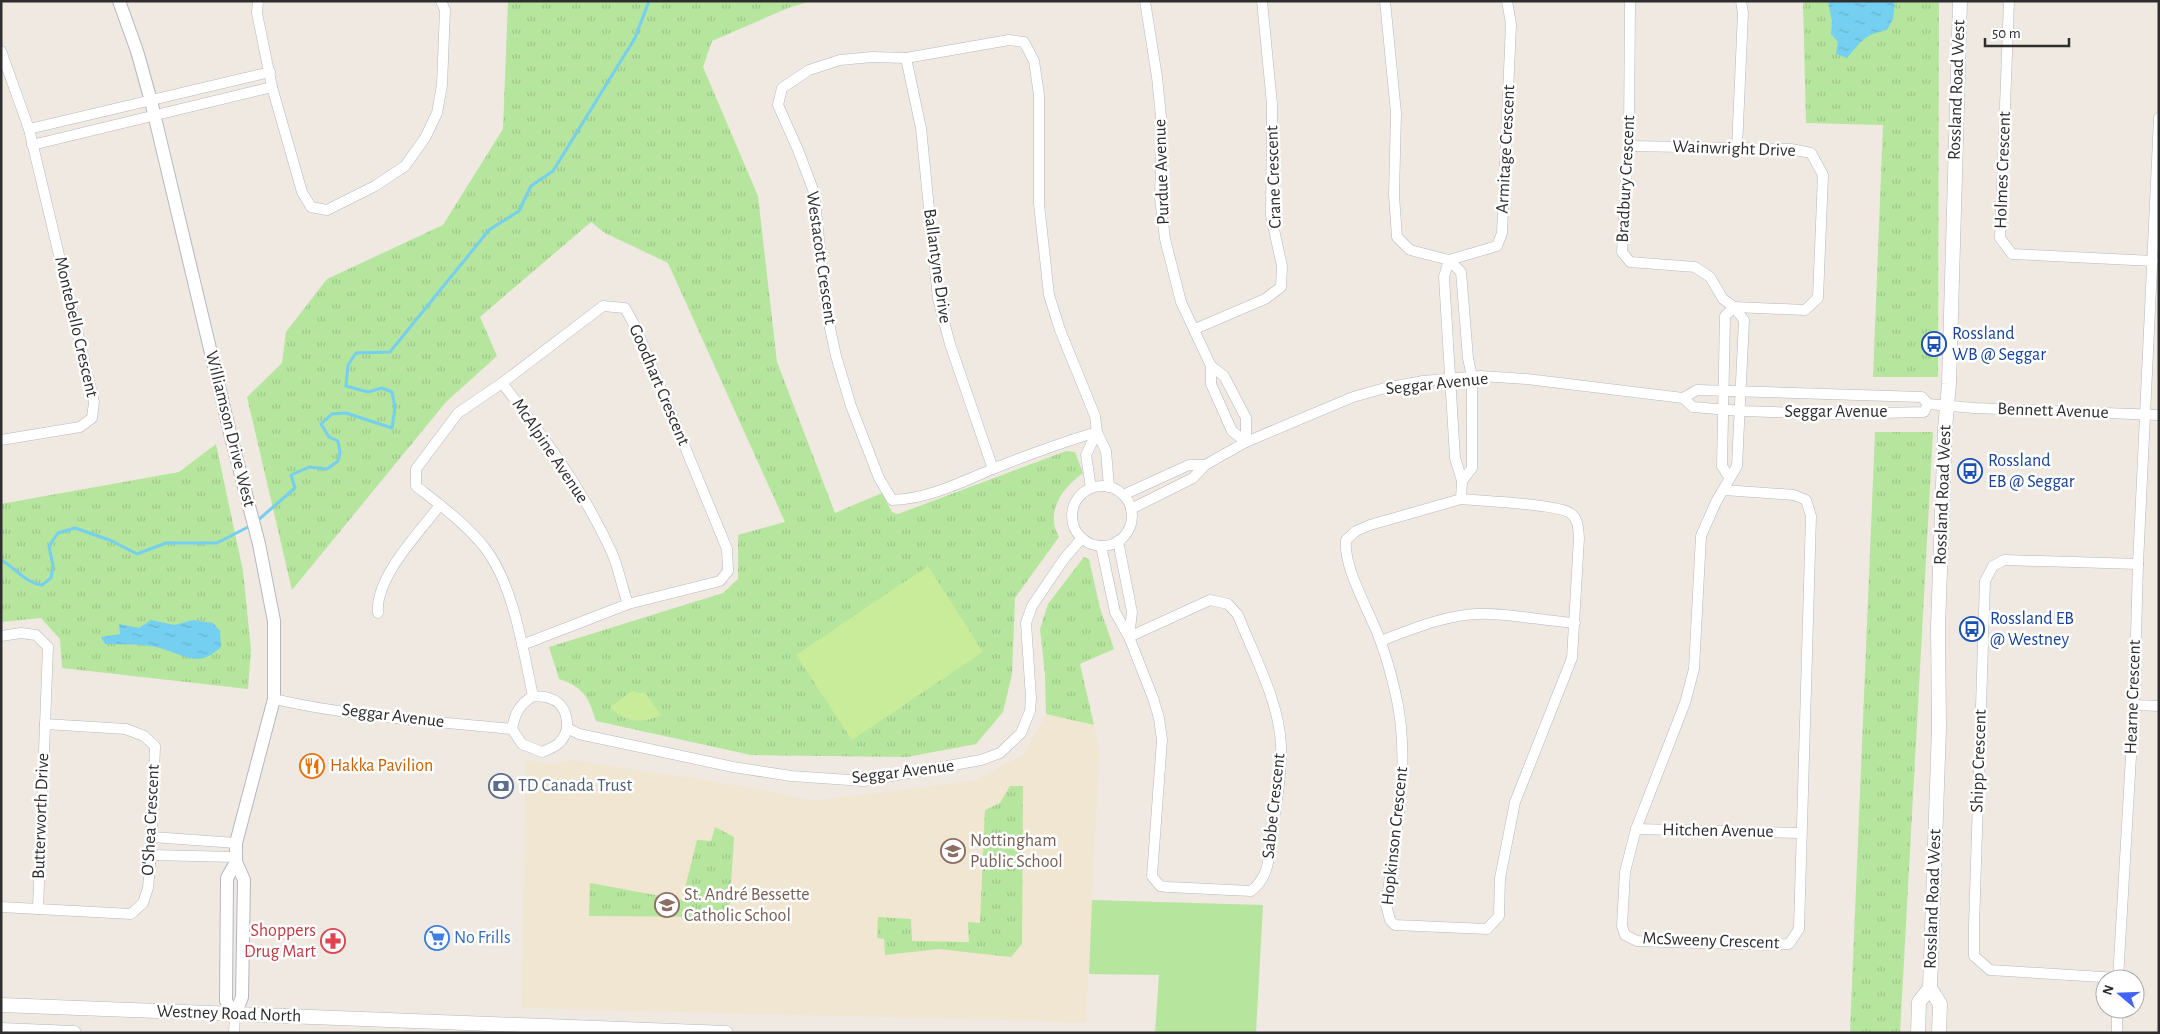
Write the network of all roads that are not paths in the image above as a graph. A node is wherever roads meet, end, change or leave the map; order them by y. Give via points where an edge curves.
1 (119, 1) edge
2 (258, 1) edge
3 (441, 1) edge
4 (1145, 1) edge
5 (1262, 1) edge
6 (1384, 1) edge
7 (1507, 1) edge
8 (1630, 1) edge
9 (1741, 1) edge
10 (1960, 1) edge
11 (2008, 1) edge
12 (1, 51) edge
13 (906, 58) junction
14 (5, 71) edge
15 (270, 72) junction
16 (272, 87) junction
17 (151, 101) junction
18 (154, 115) junction
19 (2159, 118) edge
20 (29, 129) junction
21 (32, 145) junction
22 (1629, 146) junction
23 (1737, 148) junction
24 (1449, 260) junction
25 (2152, 261) junction
26 (1734, 307) junction
27 (1195, 329) junction
28 (1211, 366) junction
29 (1472, 376) junction
30 (1452, 380) junction
31 (502, 383) junction
32 (1722, 391) junction
33 (1740, 391) junction
34 (1683, 398) junction
35 (1928, 404) junction
36 (1947, 405) junction
37 (1722, 409) junction
38 (1741, 411) junction
39 (2146, 414) junction
40 (2159, 415) edge
41 (1097, 432) junction
42 (1, 440) edge
43 (1246, 442) junction
44 (1205, 464) junction
45 (993, 469) junction
46 (1729, 477) junction
47 (1462, 481) junction
48 (1109, 486) junction
49 (1090, 488) junction
50 (1724, 490) junction
51 (1123, 495) junction
52 (1461, 499) junction
53 (440, 505) junction
54 (1131, 509) junction
55 (1082, 538) junction
56 (1118, 541) junction
57 (1101, 546) junction
58 (2138, 564) junction
59 (628, 604) junction
60 (378, 613) dead end
61 (1575, 623) junction
62 (1, 636) edge
63 (1129, 637) junction
64 (1381, 641) junction
65 (522, 646) junction
66 (533, 696) junction
67 (274, 699) junction
68 (2134, 705) junction
69 (2159, 706) edge
70 (44, 724) junction
71 (567, 728) junction
72 (512, 729) junction
73 (1636, 829) junction
74 (1801, 833) junction
75 (152, 837) junction
76 (236, 843) junction
77 (152, 855) junction
78 (236, 860) junction
79 (1, 907) edge
80 (38, 909) junction
81 (2119, 969) edge
82 (2095, 977) edge
83 (1930, 988) junction
84 (1, 1005) edge
85 (235, 1015) junction
86 (2117, 1019) edge
87 (1, 1030) edge
88 (74, 1033) edge
89 (234, 1033) edge
90 (726, 1033) edge
91 (1918, 1033) edge
92 (1939, 1033) edge
93 (2117, 1033) edge

1 - 17 street, Williamson Drive West
2 - 15 street via 257,13
3 - 16 street via 445,10 442,85 437,113 426,138 406,166 375,186 327,210 311,207 302,192
4 - 27 street, Purdue Avenue via 1162,127 1160,198 1165,239 1181,302
5 - 27 street, Crane Crescent via 1272,104 1271,216 1282,266 1281,287 1265,298
6 - 24 street via 1396,113 1394,195 1398,237 1410,250
7 - 24 street, Armitage Crescent via 1511,24 1502,233 1497,246
8 - 22 street, Bradbury Crescent
9 - 23 street
10 - 36 main road, Rossland Road West
11 - 25 street, Holmes Crescent via 2000,238 2012,254
12 - 14 street, Montebello Crescent
13 - 41 street, Westacott Crescent via 1009,40 1024,42 1034,61 1039,95 1039,204 1049,295 1095,416
13 - 45 street, Ballantyne Drive via 921,128 938,299
13 - 45 street, Westacott Crescent via 840,60 809,70 782,88 778,104 814,192 827,314 836,356 851,406 883,486 892,500 911,500
14 - 20 street, Montebello Crescent
15 - 16 street
15 - 17 street
16 - 18 street
17 - 18 street, Williamson Drive West
17 - 20 street
18 - 21 street
18 - 67 street, Williamson Drive West via 259,544 274,621
19 - 25 street, Hearne Crescent
20 - 21 street, Montebello Crescent
21 - 42 street, Montebello Crescent via 94,402 92,418 80,427
22 - 23 street, Wainwright Drive
22 - 26 street, Bradbury Crescent via 1622,252 1630,262 1695,267 1710,277 1723,299
23 - 26 street, Wainwright Drive via 1791,149 1811,153 1823,175 1818,298 1805,310
24 - 29 street via 1461,272
24 - 30 street via 1444,277
25 - 39 street, Hearne Crescent
26 - 32 street via 1725,316
26 - 33 street, Bradbury Crescent via 1744,320
27 - 28 street, Purdue Avenue
28 - 43 street, Purdue Avenue via 1210,384 1227,422 1232,431
28 - 43 street, Purdue Avenue via 1224,376 1246,418
29 - 30 street, Seggar Avenue
29 - 34 street, Seggar Avenue via 1527,379
29 - 47 street via 1472,468
30 - 43 street, Seggar Avenue via 1423,381 1353,397
30 - 47 street via 1455,458
31 - 53 street, Goodhart Crescent via 458,413 416,469 416,486
31 - 59 street, McAlpine Avenue via 575,482 612,554
31 - 59 street, Goodhart Crescent via 603,306 625,308 728,550 728,571 720,581
32 - 33 street, Seggar Avenue
32 - 34 street, Seggar Avenue via 1697,390
32 - 37 street
33 - 35 street, Seggar Avenue via 1922,398
33 - 38 street, Bradbury Crescent
34 - 37 street, Seggar Avenue via 1693,407
35 - 36 street, Seggar Avenue
35 - 38 street, Seggar Avenue via 1924,412
36 - 39 street, Bennett Avenue
36 - 83 main road, Rossland Road West via 1938,626 1939,728
37 - 38 street, Seggar Avenue
37 - 46 street via 1722,466
38 - 46 street, McSweeny Crescent via 1737,466
39 - 40 street, Bennett Avenue
39 - 58 street, Hearne Crescent
41 - 45 street, Westacott Crescent
41 - 48 street, Westacott Crescent via 1106,452
41 - 49 street via 1086,455
43 - 44 street, Seggar Avenue
44 - 51 street, Seggar Avenue via 1189,465
44 - 54 street, Seggar Avenue via 1194,478
46 - 50 street, McSweeny Crescent
47 - 52 street
48 - 49 street
48 - 51 street
49 - 55 street via 1082,494 1072,511 1074,526
50 - 73 street, McSweeny Crescent via 1701,536 1694,669 1685,703
50 - 74 street, McSweeny Crescent via 1794,495 1806,500 1811,516
51 - 54 street
52 - 61 street, Hopkinson Crescent via 1570,512 1577,521 1579,538
52 - 64 street, Hopkinson Crescent via 1370,525 1346,540 1346,559
53 - 60 street via 383,584
53 - 65 street, Goodhart Crescent via 485,548 503,581
54 - 56 street via 1130,527
55 - 57 street
55 - 71 street, Seggar Avenue via 1032,606 1026,623 1030,711 1021,733 1000,753 981,760 864,781 791,776 733,767 579,734
56 - 57 street
56 - 63 street, Sabbe Crescent via 1132,612
57 - 63 street, Sabbe Crescent via 1115,612
58 - 68 street, Hearne Crescent
58 - 82 street, Shipp Crescent via 2004,560 1992,566 1984,581 1974,956 1990,970
59 - 65 street, Goodhart Crescent
61 - 64 street via 1489,614 1463,616
61 - 64 street, Hopkinson Crescent via 1572,658 1515,802 1500,878 1499,916 1487,929 1402,926 1395,924 1387,913 1401,791 1403,734
62 - 70 street via 36,634 48,646
63 - 63 street, Sabbe Crescent via 1159,718 1162,740 1152,876 1160,886 1251,891 1267,873 1281,745 1276,712 1238,615 1228,604 1210,600
65 - 66 street, Goodhart Crescent
66 - 71 street via 550,698 560,704 567,715
66 - 72 street via 515,713
67 - 72 street, Seggar Avenue via 393,717
67 - 76 street, Williamson Drive West
68 - 69 street
68 - 81 street, Hearne Crescent
70 - 75 street, O'Shea Crescent via 126,729 144,736 155,746
70 - 80 street, Butterworth Drive
71 - 72 street via 560,743 542,752 522,744
73 - 74 street, Hitchen Avenue
73 - 74 street, McSweeny Crescent via 1625,872 1622,926 1625,935 1637,941 1770,945 1790,944 1799,929
75 - 76 street
75 - 77 street, O'Shea Crescent
76 - 78 street, Williamson Drive West
77 - 78 street
77 - 80 street, O'Shea Crescent via 148,888 142,903 131,914
78 - 85 street, Williamson Drive West via 244,880 242,997
79 - 80 street, O'Shea Crescent
83 - 91 main road, Rossland Road West via 1919,1002
83 - 92 main road, Rossland Road West via 1940,1004
84 - 85 main road, Westney Road North
85 - 89 street
85 - 90 main road, Westney Road North
86 - 93 street
87 - 88 main road

